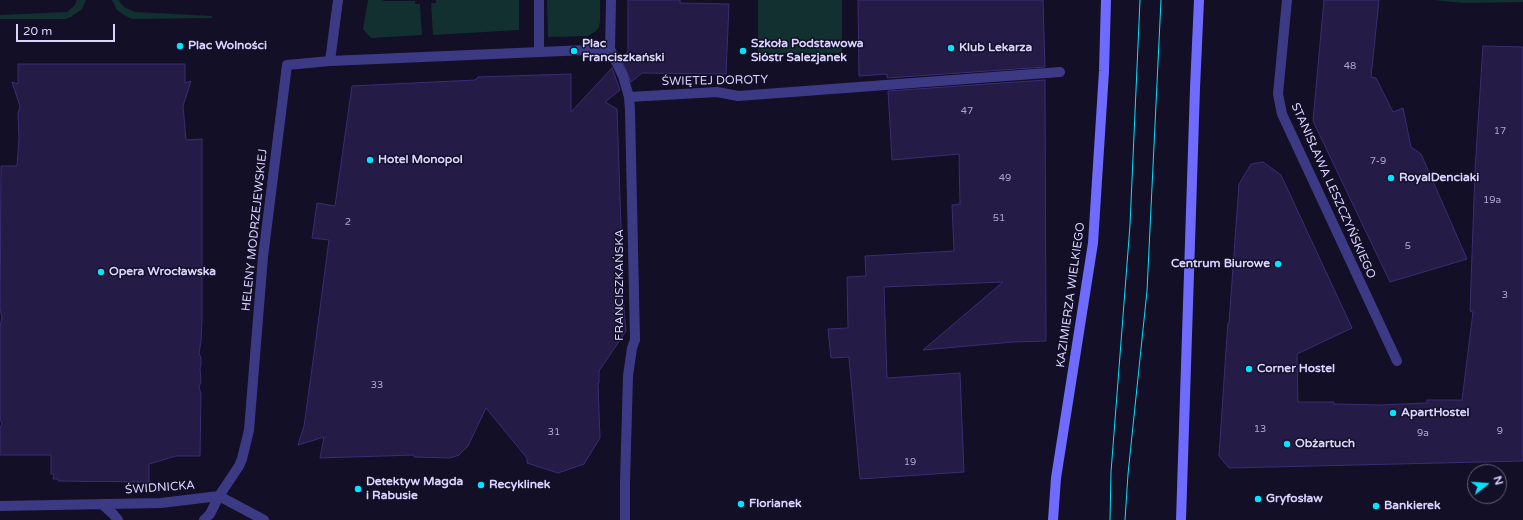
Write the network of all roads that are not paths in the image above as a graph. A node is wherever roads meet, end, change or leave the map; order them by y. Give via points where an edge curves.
1 (338, 0) edge
2 (539, 0) edge
3 (611, 0) edge
4 (1106, 0) edge
5 (1199, 0) edge
6 (1287, 0) edge
7 (610, 49) junction
8 (539, 52) junction
9 (330, 61) junction
10 (1060, 72) dead end
11 (629, 97) junction
12 (1397, 361) dead end
13 (219, 496) junction
14 (102, 504) junction
15 (0, 506) edge
16 (118, 520) edge
17 (204, 520) edge
18 (264, 520) edge
19 (625, 520) edge
20 (1054, 520) edge
21 (1181, 520) edge

1 - 9 street
2 - 8 street
3 - 7 street
4 - 20 main road, KAZIMIERZA WIELKIEGO via 1104,79 1093,243 1056,478
5 - 21 main road
6 - 12 street, STANISŁAWA LESZCZYŃSKIEGO via 1278,94 1282,114
7 - 8 street
7 - 11 street via 623,76
8 - 9 street
9 - 13 street, HELENY MODRZEJEWSKIEJ via 287,65 264,257 249,430 239,466
10 - 11 street, ŚWIĘTEJ DOROTY via 738,96 717,92
11 - 19 street, FRANCISZKAŃSKA via 635,340 628,376
13 - 14 street, ŚWIDNICKA via 161,504
13 - 17 street
13 - 18 street
14 - 15 street, ŚWIDNICKA
14 - 16 street

